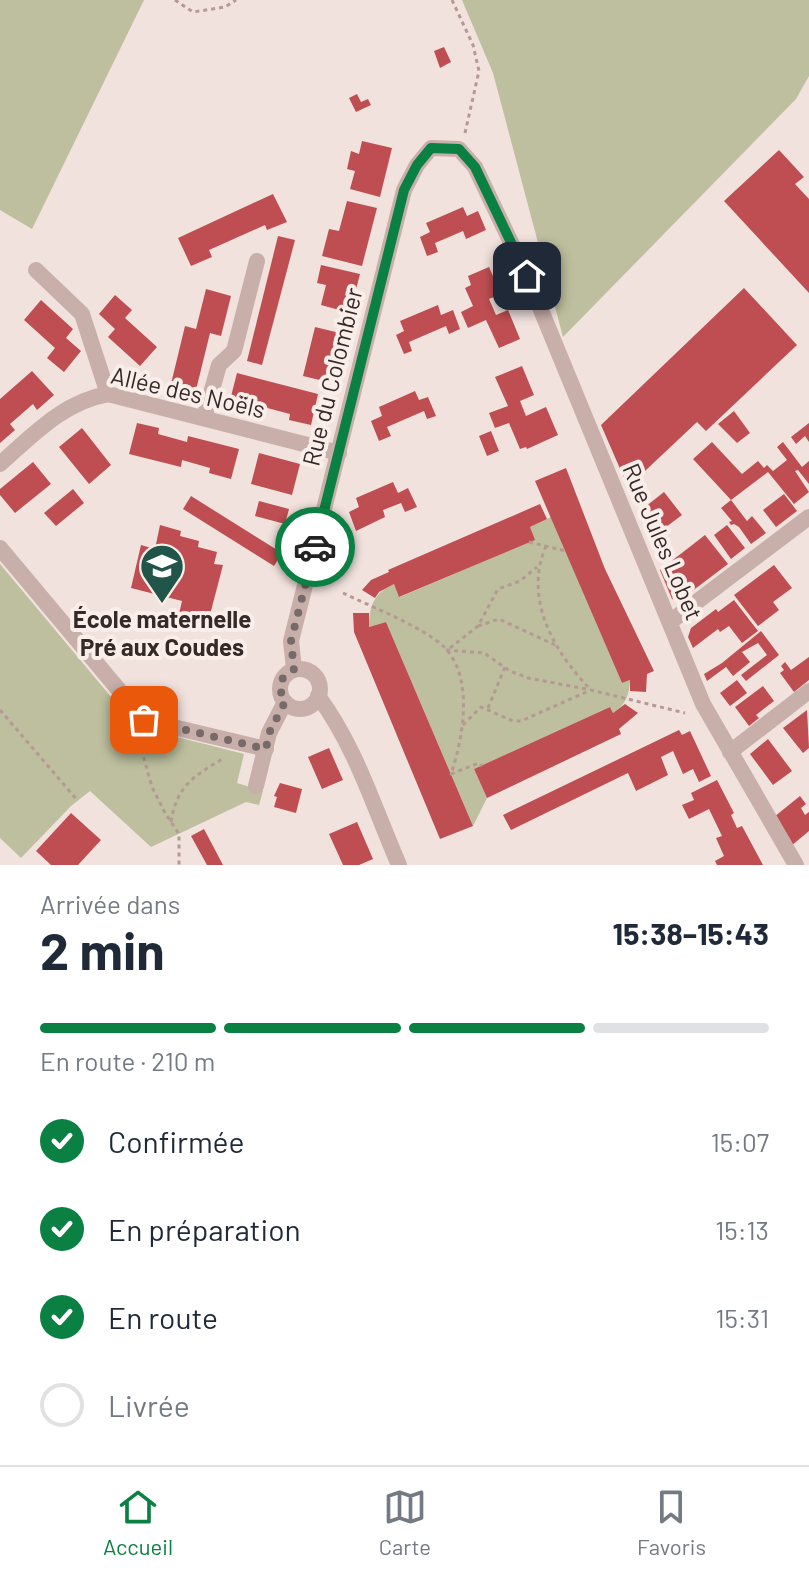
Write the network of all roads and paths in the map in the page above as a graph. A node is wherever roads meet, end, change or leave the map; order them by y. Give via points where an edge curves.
1 (175, 0) edge
2 (236, 0) edge
3 (452, 0) edge
4 (459, 149) junction
5 (257, 261) dead end
6 (36, 270) dead end
7 (108, 394) junction
8 (204, 418) junction
9 (339, 453) junction
10 (0, 464) edge
11 (809, 517) edge
12 (529, 542) dead end
13 (546, 546) junction
14 (0, 548) edge
15 (566, 551) dead end
16 (538, 566) junction
17 (343, 593) dead end
18 (670, 622) junction
19 (478, 626) junction
20 (555, 645) junction
21 (446, 650) junction
22 (505, 667) junction
23 (294, 669) junction
24 (591, 690) junction
25 (809, 691) edge
26 (318, 696) junction
27 (285, 702) junction
28 (488, 708) junction
29 (0, 710) edge
30 (685, 713) dead end
31 (144, 720) junction
32 (463, 725) junction
33 (239, 743) junction
34 (266, 749) junction
35 (730, 752) junction
36 (482, 766) dead end
37 (256, 786) dead end
38 (78, 801) dead end
39 (171, 822) junction
40 (179, 865) edge
41 (399, 865) edge
42 (796, 865) edge

1 - 2 path via 193,12
3 - 4 path via 479,71
4 - 9 street, Rue du Colombier via 431,148 404,190
4 - 18 street, Rue Jules Lobet via 475,167 505,227
5 - 8 street via 234,351 219,365
6 - 7 street via 82,314
7 - 8 street, Allée des Noëls
7 - 10 street, Allée des Noëls via 57,414
8 - 9 street, Allée des Noëls
9 - 23 street, Rue du Colombier via 291,641
11 - 18 street
12 - 13 path
13 - 15 path
13 - 16 path
14 - 31 street
16 - 19 path via 520,581 498,589
16 - 20 path via 541,607
17 - 21 path via 422,632
18 - 35 street, Rue Jules Lobet via 703,704
19 - 20 path via 499,619
19 - 21 path
20 - 24 path
21 - 22 path via 484,653
21 - 32 path via 460,681
22 - 24 path via 543,682
22 - 28 path
23 - 26 street via 312,672
23 - 27 street via 282,679
24 - 28 path via 521,721
24 - 30 path
25 - 35 street
26 - 27 street via 299,709
26 - 41 street via 354,755
27 - 34 street
28 - 32 path via 475,711
29 - 38 path
31 - 33 street
31 - 39 path via 138,743 152,787
32 - 36 path via 451,774
33 - 34 street
33 - 39 path via 181,789
34 - 37 street
35 - 42 street, Rue Jules Lobet
39 - 40 path via 179,834

